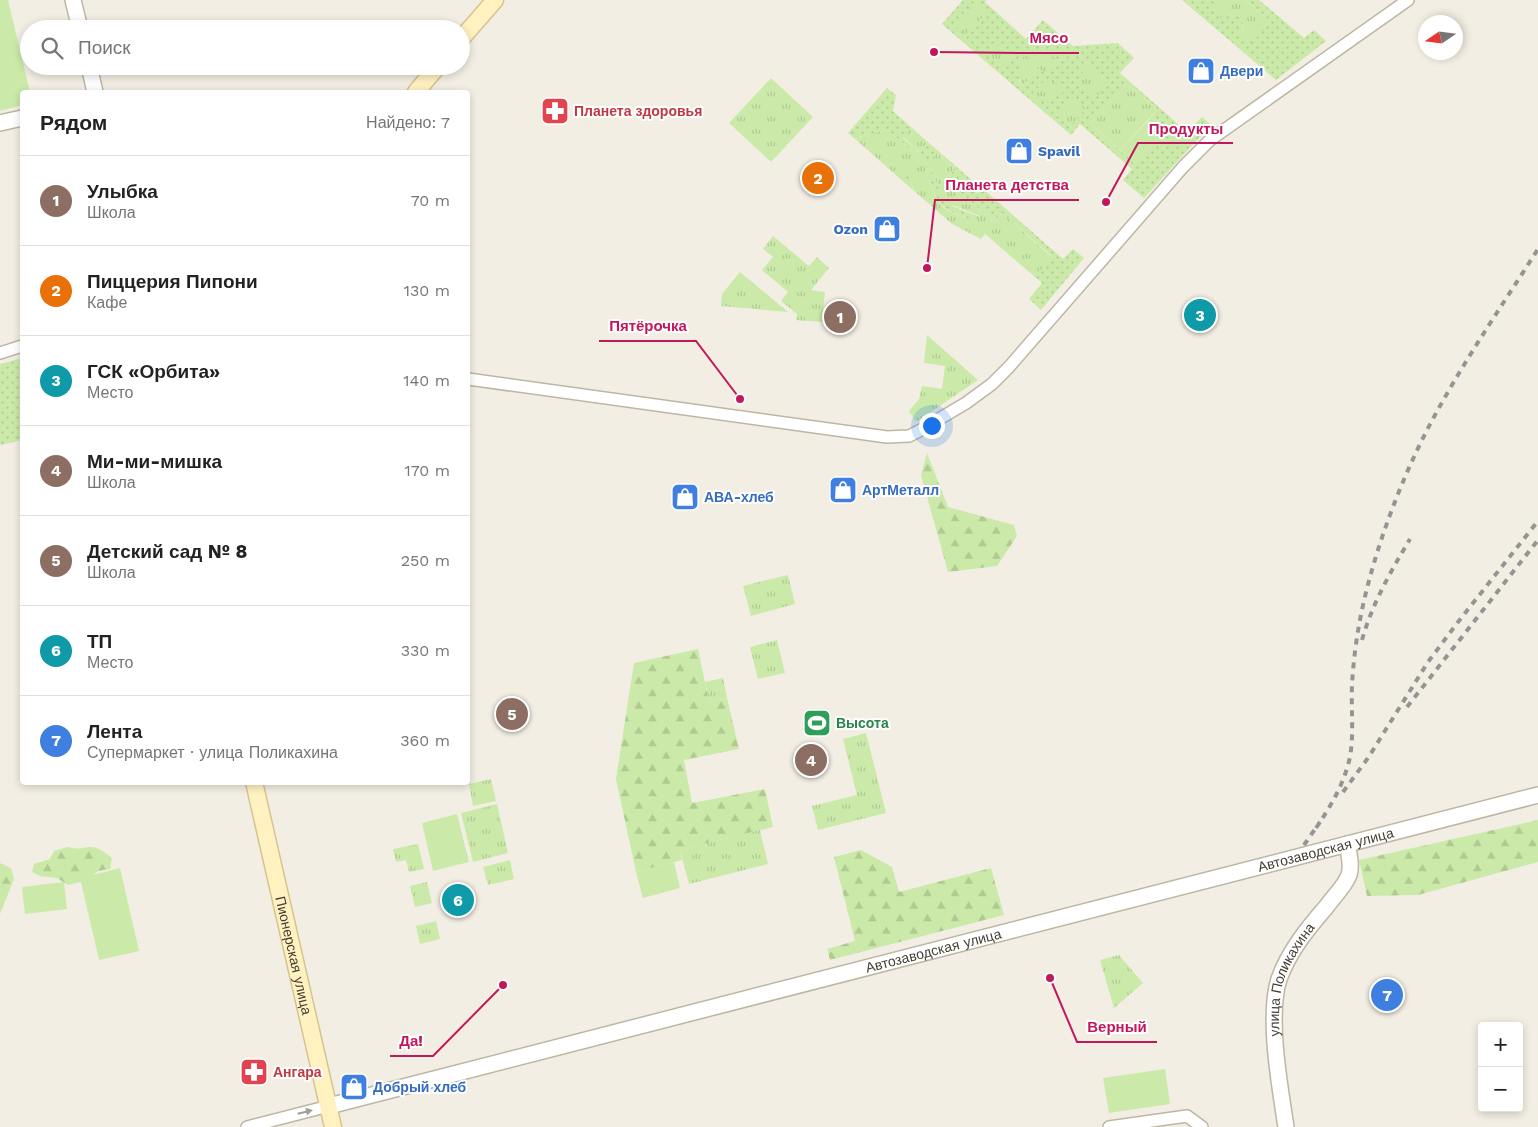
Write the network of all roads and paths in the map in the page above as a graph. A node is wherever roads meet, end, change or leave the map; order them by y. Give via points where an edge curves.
1 (73, 0) edge
2 (495, 0) edge
3 (1408, 0) edge
4 (78, 20) edge
5 (470, 29) edge
6 (91, 75) edge
7 (430, 75) edge
8 (95, 90) edge
9 (418, 90) edge
10 (20, 118) edge
11 (0, 123) edge
12 (20, 347) edge
13 (0, 353) edge
14 (470, 379) edge
15 (255, 785) edge
16 (1538, 796) edge
17 (1347, 844) junction
18 (328, 1106) junction
19 (248, 1127) edge
20 (333, 1127) edge
21 (1109, 1127) edge
22 (1202, 1127) edge
23 (1286, 1127) edge

1 - 4 street
2 - 5 main road
3 - 14 street via 1210,140 1003,373 978,395 909,436 887,437
6 - 8 street
7 - 9 main road
10 - 11 street
12 - 13 street
15 - 18 main road, Пионерская улица
16 - 17 street, Автозаводская улица
17 - 18 street, Автозаводская улица
17 - 23 street, улица Поликахина via 1349,874 1291,953 1279,979 1275,1025
19 -> 18 street
18 - 20 main road, Пионерская улица
21 - 22 street via 1187,1116

